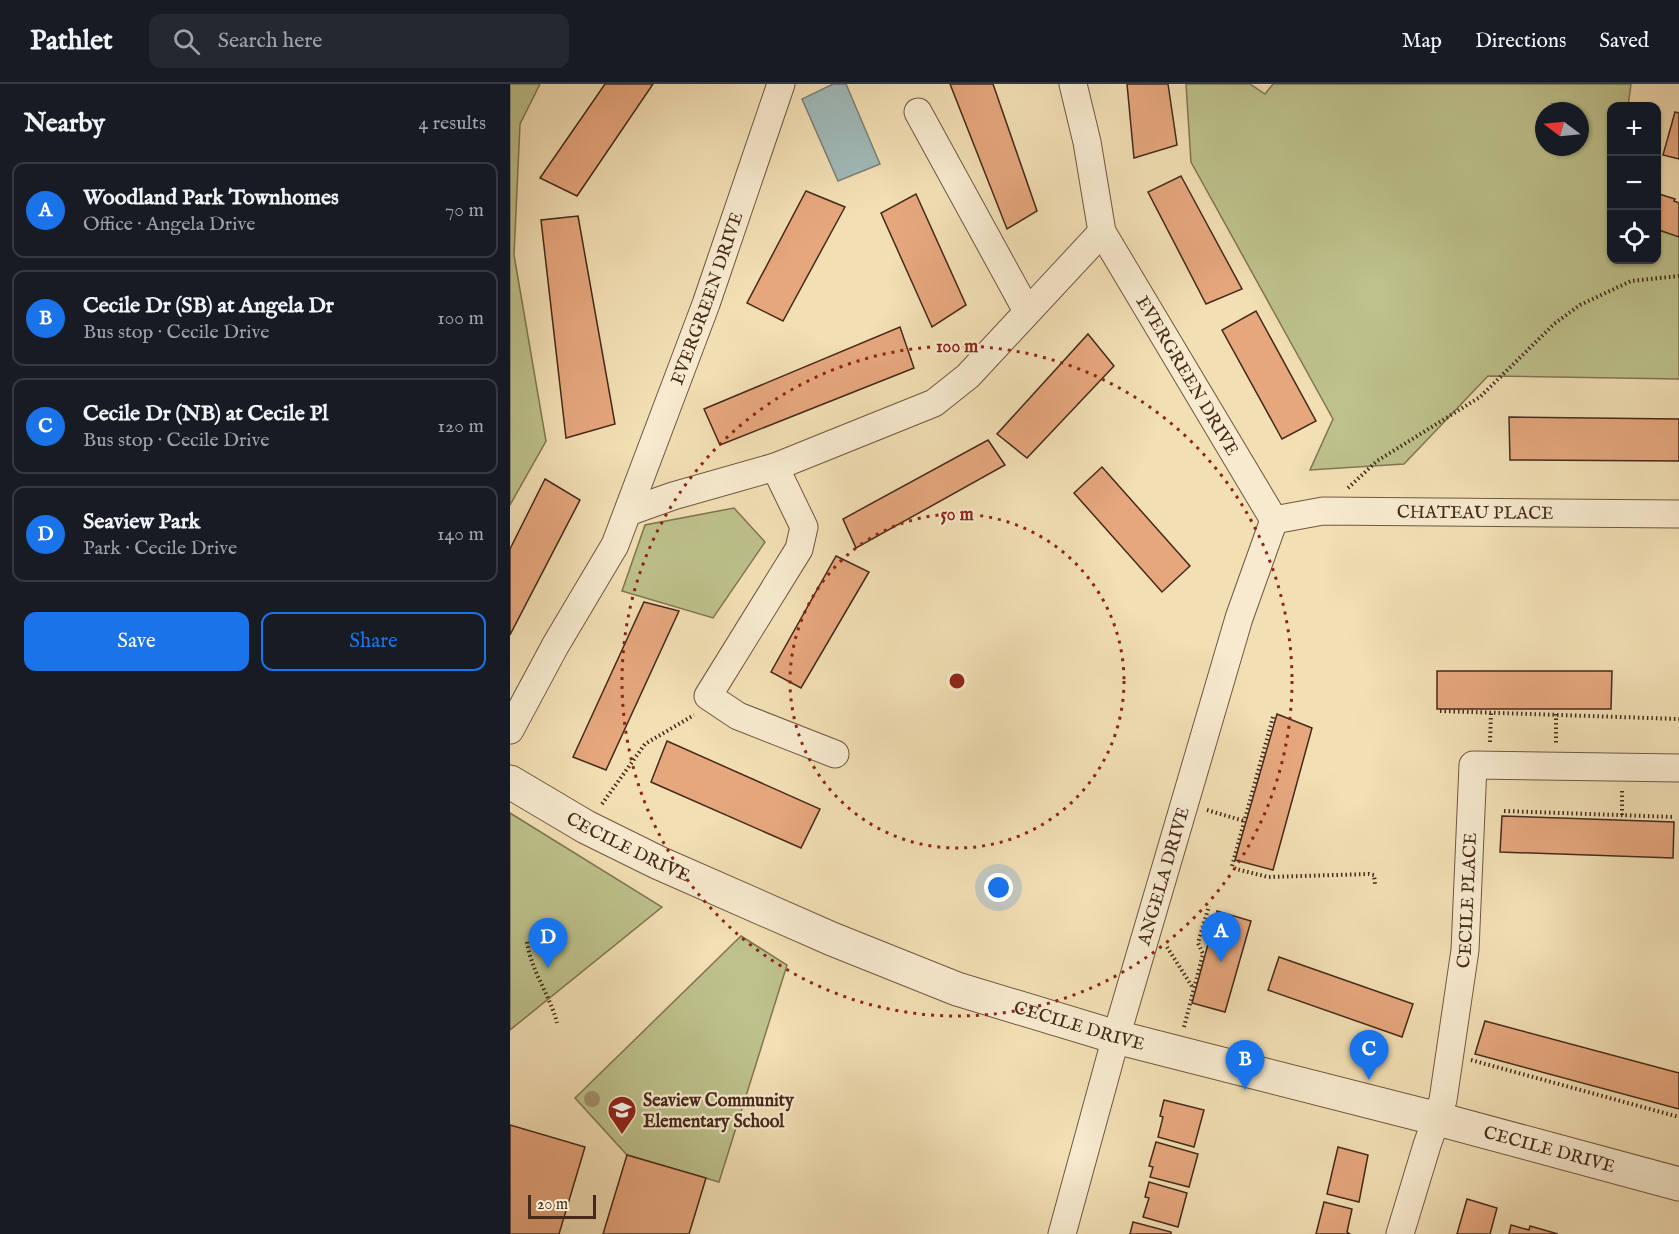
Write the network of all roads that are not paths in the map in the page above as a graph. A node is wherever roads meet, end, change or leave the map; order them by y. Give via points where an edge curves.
1 (781, 84) edge
2 (1073, 84) edge
3 (918, 112) dead end
4 (1102, 232) junction
5 (1027, 311) junction
6 (775, 467) junction
7 (628, 512) junction
8 (1679, 514) edge
9 (1274, 519) junction
10 (510, 730) edge
11 (835, 754) dead end
12 (1679, 768) edge
13 (510, 782) edge
14 (1116, 1037) junction
15 (1438, 1119) junction
16 (1679, 1184) edge
17 (1062, 1234) edge
18 (1400, 1234) edge

1 - 7 street, EVERGREEN DRIVE via 706,304
2 - 4 street, EVERGREEN DRIVE
3 - 5 street
4 - 5 street
4 - 9 street, EVERGREEN DRIVE
5 - 6 street via 968,376 933,402
6 - 7 street
6 - 11 street via 804,527 799,549 708,696 738,716
7 - 10 street, EVERGREEN DRIVE via 615,545
8 - 9 street, CHATEAU PLACE via 1323,511
9 - 14 street, ANGELA DRIVE via 1239,618
12 - 15 street, CECILE PLACE via 1473,765 1465,950
13 - 14 street, CECILE DRIVE via 586,827 659,863 893,965 996,1002
14 - 15 street, CECILE DRIVE
14 - 17 street, ANGELA DRIVE
15 - 16 street, CECILE DRIVE
15 - 18 street, CECILE PLACE

